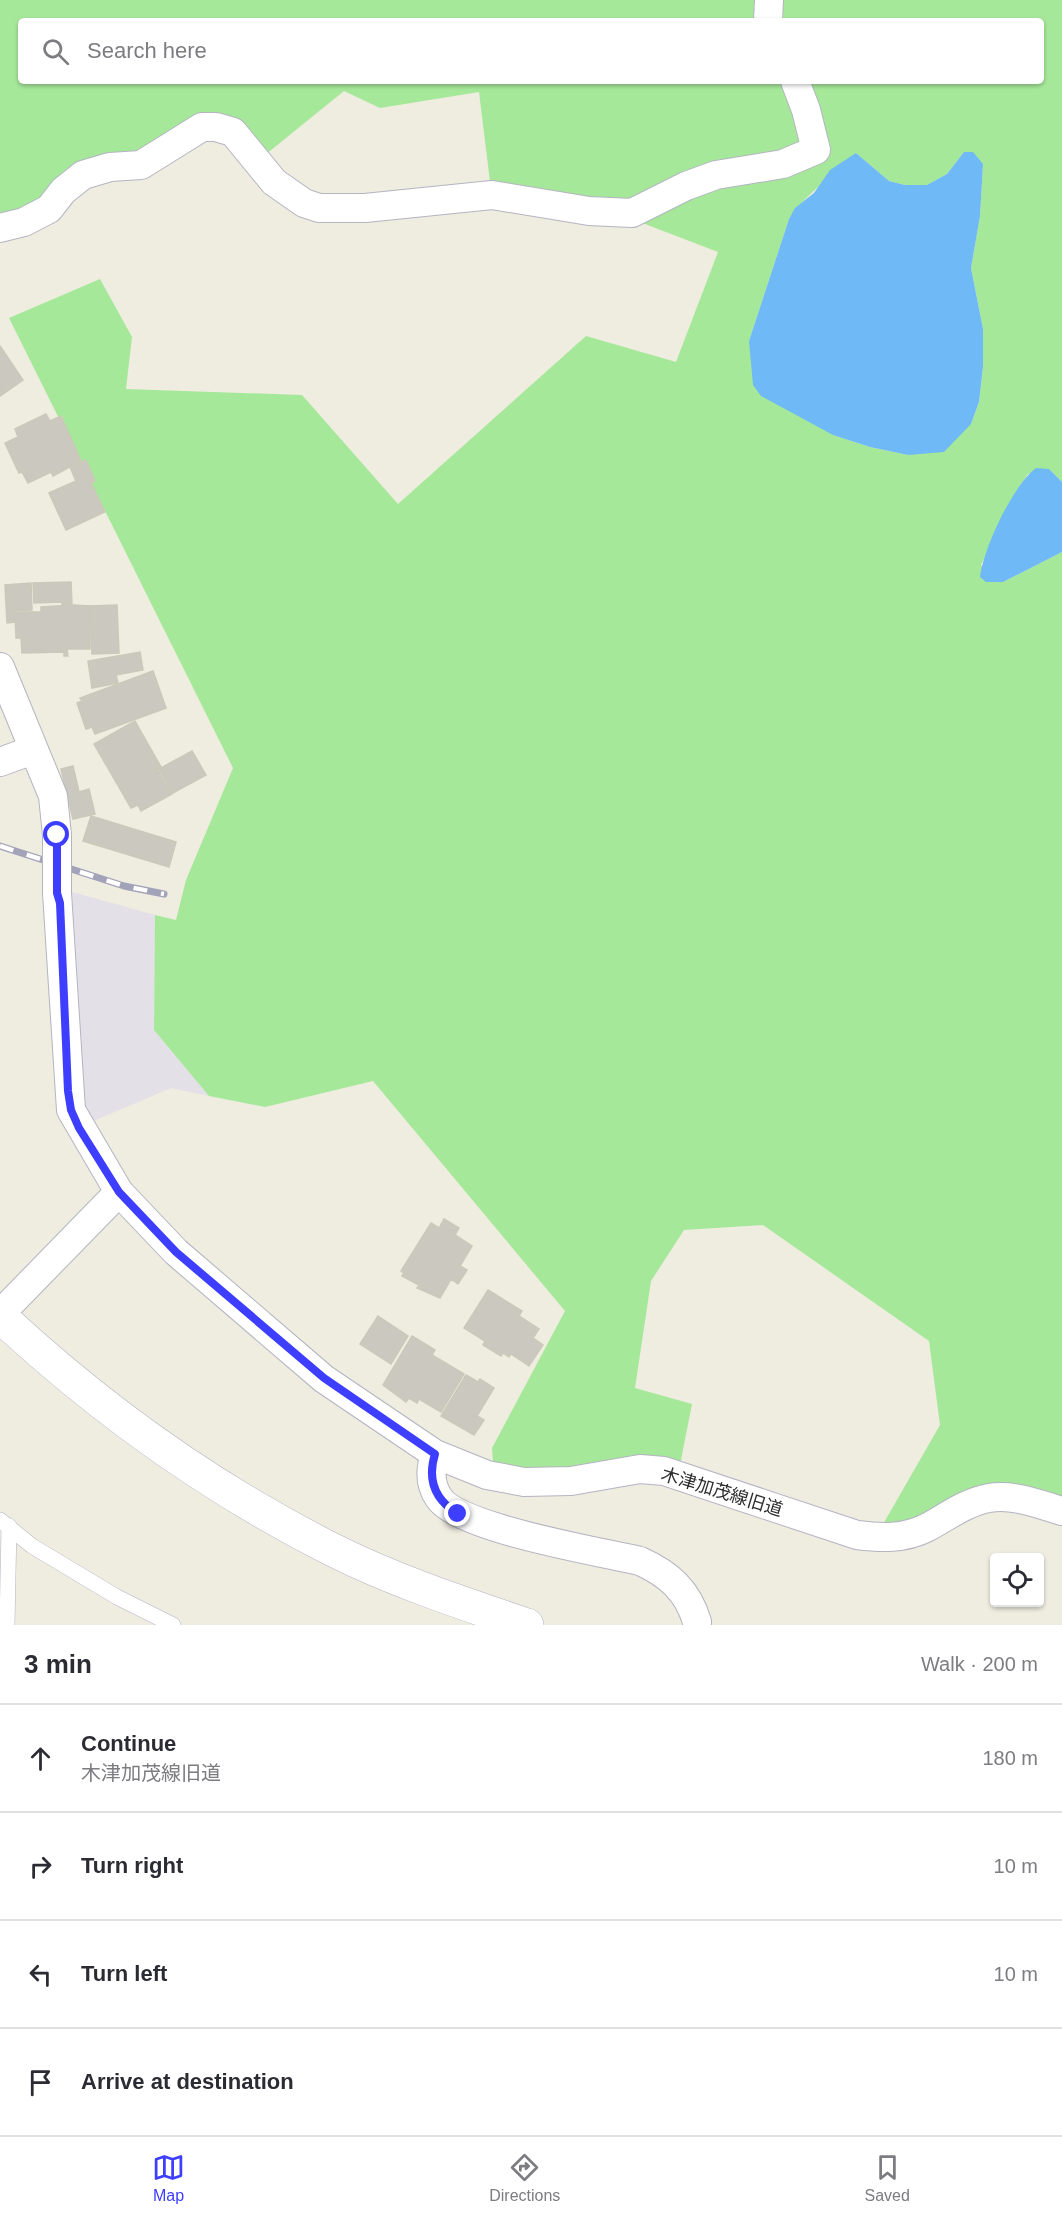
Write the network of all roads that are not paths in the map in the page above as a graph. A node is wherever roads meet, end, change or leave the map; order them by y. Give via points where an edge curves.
1 (769, 0) edge
2 (768, 18) edge
3 (796, 84) edge
4 (0, 228) edge
5 (0, 667) edge
6 (33, 750) junction
7 (0, 762) edge
8 (119, 1192) junction
9 (0, 1315) edge
10 (435, 1454) junction
11 (1062, 1511) edge
12 (4, 1523) edge
13 (697, 1622) dead end
14 (7, 1625) edge
15 (173, 1625) edge
16 (527, 1625) edge

1 - 2 street
3 - 4 street via 816,150 783,164 716,176 686,186 632,213 589,211 492,195 365,208 319,208 304,203 274,182 233,132 202,127 141,165 110,167 83,175 49,209 24,222
5 - 6 street, 木津加茂線旧道
6 - 7 street
6 - 8 street, 木津加茂線旧道, bridge via 53,796 71,1110
8 - 9 street
8 - 10 street, 木津加茂線旧道 via 176,1252 324,1378
9 - 16 street via 105,1408 252,1506 335,1551 425,1590
10 - 11 street, 木津加茂線旧道 via 487,1475 524,1482 571,1481 640,1469 664,1471 857,1535 874,1537 915,1532 990,1498 1018,1498
10 - 13 street via 433,1487 447,1507 523,1534 656,1568 685,1595
12 - 14 lane
12 - 15 lane via 33,1546 117,1597

